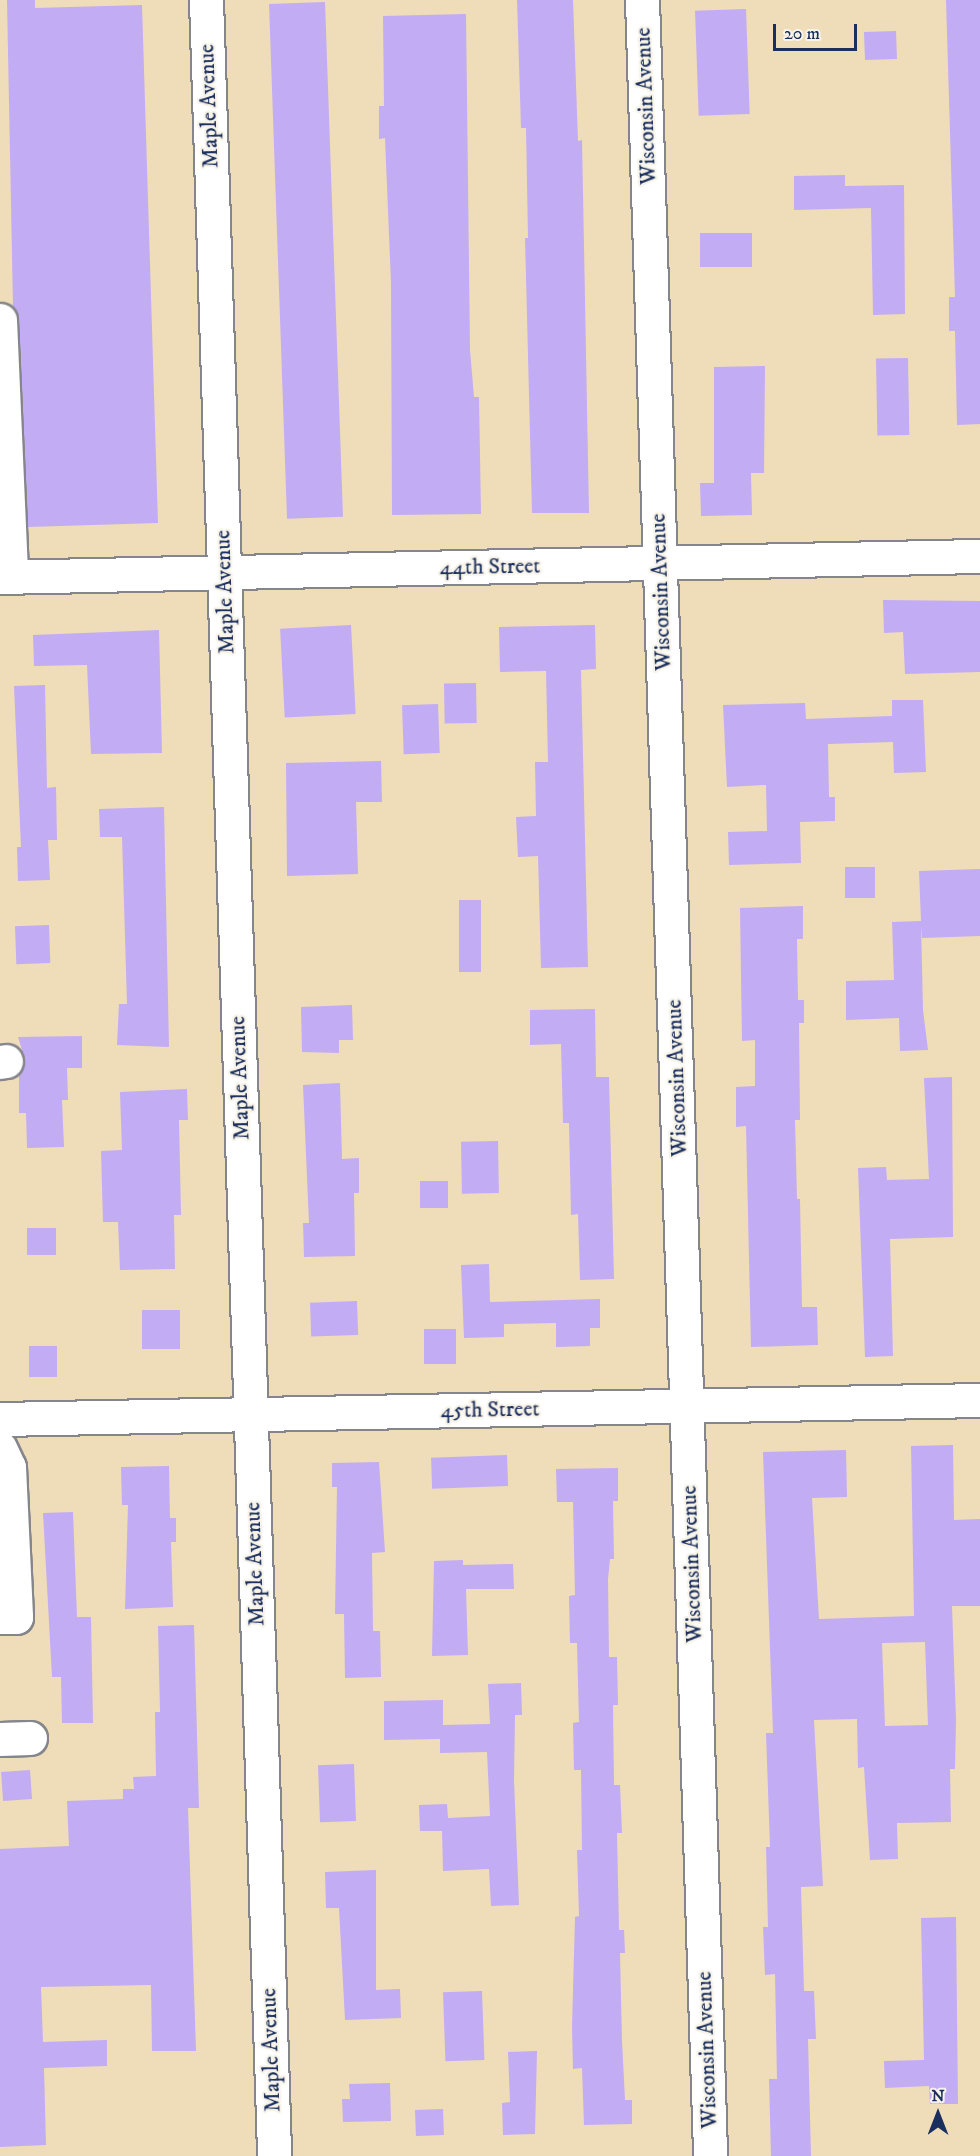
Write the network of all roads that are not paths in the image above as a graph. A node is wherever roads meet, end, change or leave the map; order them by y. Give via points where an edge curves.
1 (206, 0) edge
2 (642, 0) edge
3 (0, 320) edge
4 (980, 556) edge
5 (660, 563) junction
6 (224, 572) junction
7 (5, 577) edge
8 (980, 1400) edge
9 (687, 1406) junction
10 (251, 1414) junction
11 (0, 1419) edge
12 (3, 1461) edge
13 (0, 1617) edge
14 (274, 2156) edge
15 (710, 2156) edge

1 - 6 street, Maple Avenue
2 - 5 street, Wisconsin Avenue
3 - 7 street
4 - 5 street, 44th Street
5 - 6 street, 44th Street
5 - 9 street, Wisconsin Avenue
6 - 7 street, 44th Street
6 - 10 street, Maple Avenue
8 - 9 street, 45th Street
9 - 10 street, 45th Street
9 - 15 street, Wisconsin Avenue
10 - 11 street, 45th Street
10 - 14 street, Maple Avenue
12 - 13 street via 16,1617

